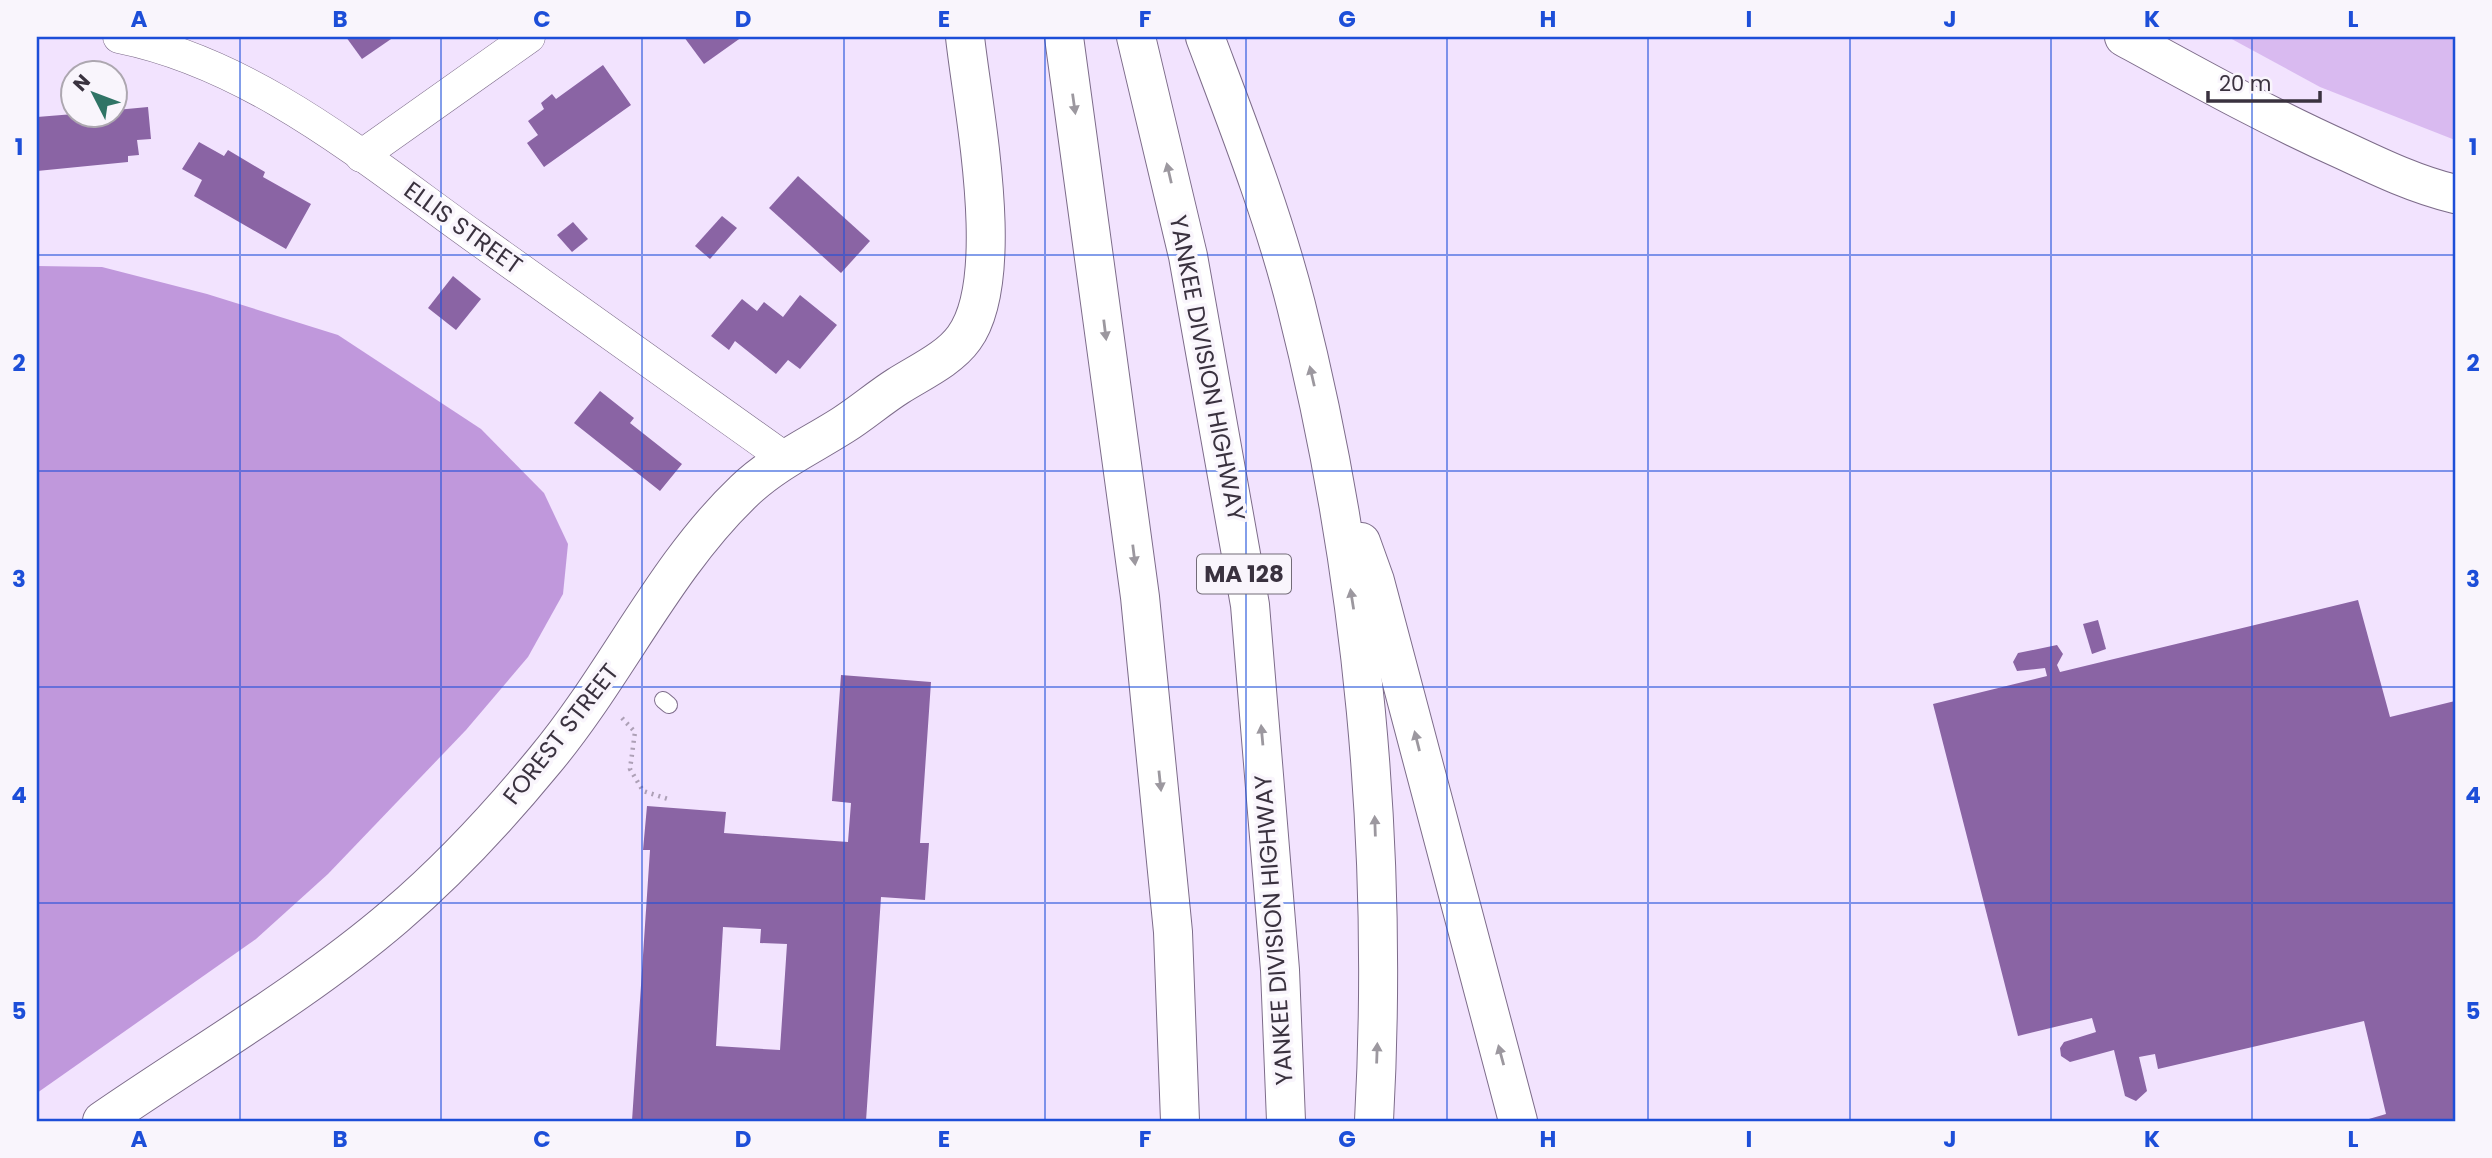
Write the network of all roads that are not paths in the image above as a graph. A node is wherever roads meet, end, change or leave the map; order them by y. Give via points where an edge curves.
1 (119, 37) edge
2 (529, 37) edge
3 (964, 37) edge
4 (1064, 37) edge
5 (1136, 37) edge
6 (1205, 37) edge
7 (2124, 37) edge
8 (361, 156) junction
9 (2455, 194) edge
10 (1327, 447) junction
11 (786, 459) junction
12 (102, 1121) edge
13 (1181, 1121) edge
14 (1286, 1121) edge
15 (1374, 1121) edge
16 (1518, 1121) edge

1 - 8 street, ELLIS STREET via 161,45 257,88
2 - 8 street
3 - 11 main road, FOREST STREET via 986,253 977,309 964,338 938,361
4 -> 13 main road via 1140,597 1173,932
14 -> 5 main road, YANKEE DIVISION HIGHWAY / MA 128 via 1280,970 1250,605 1188,256
10 -> 6 main road via 1296,304
7 - 9 main road via 2304,132 2428,188
8 - 11 street, ELLIS STREET
15 -> 10 main road via 1379,978 1374,813 1357,634
16 -> 10 main road via 1375,581
11 - 12 main road, FOREST STREET via 747,488 692,548 618,667 484,831 394,917

